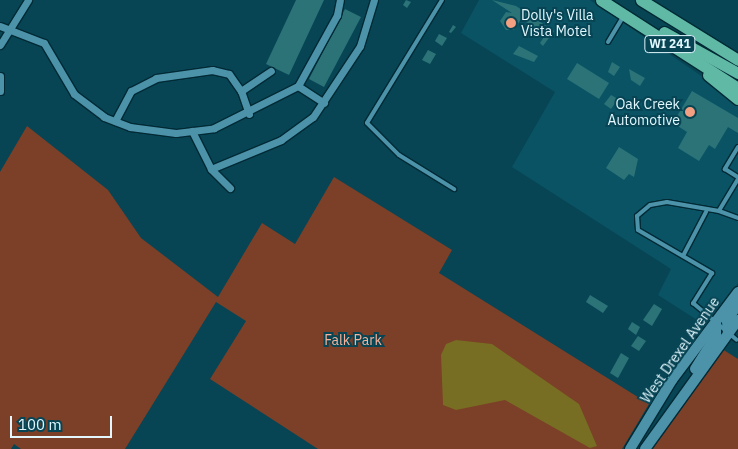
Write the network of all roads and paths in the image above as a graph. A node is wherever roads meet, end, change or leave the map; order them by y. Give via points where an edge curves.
1 (28, 0) edge
2 (340, 0) edge
3 (374, 0) edge
4 (442, 0) edge
5 (601, 0) edge
6 (641, 0) edge
7 (624, 15) junction
8 (0, 26) edge
9 (11, 27) junction
10 (648, 29) junction
11 (608, 42) dead end
12 (0, 45) edge
13 (738, 60) edge
14 (695, 61) junction
15 (271, 71) dead end
16 (738, 73) edge
17 (0, 76) edge
18 (298, 86) junction
19 (738, 88) edge
20 (0, 91) edge
21 (241, 91) junction
22 (738, 99) edge
23 (324, 102) junction
24 (249, 114) junction
25 (114, 121) junction
26 (192, 131) junction
27 (738, 147) edge
28 (211, 169) junction
29 (738, 178) edge
30 (230, 188) dead end
31 (454, 189) dead end
32 (719, 211) junction
33 (706, 212) junction
34 (738, 218) edge
35 (683, 256) junction
36 (738, 292) edge
37 (738, 304) edge
38 (738, 320) edge
39 (716, 322) junction
40 (728, 333) junction
41 (737, 340) edge
42 (689, 383) junction
43 (630, 449) edge
44 (645, 449) edge

1 - 9 street
2 - 18 street via 337,15
3 - 23 street via 360,46
4 - 31 lane via 367,123 399,155
5 - 7 main road, WI 241
6 - 13 main road, WI 241
7 - 10 main road, WI 241
7 - 11 lane
8 - 9 street
9 - 12 street
9 - 25 street via 44,43 74,94
10 - 14 main road, WI 241
10 - 16 main road via 665,33
14 - 19 main road, WI 241
14 - 22 main road
15 - 21 street
17 - 20 street
18 - 23 street
18 - 24 street
21 - 24 street
21 - 25 street via 228,74 212,70 156,78 131,91
23 - 28 street via 281,140
24 - 26 street
25 - 26 street via 157,131
26 - 28 street
27 - 29 lane via 725,169
28 - 30 street
29 - 32 lane
32 - 33 lane
32 - 34 lane
33 - 35 lane
33 - 35 lane via 667,202 650,205 638,216 638,230
35 - 39 lane via 712,273 693,303
36 - 39 street, West Drexel Avenue
37 - 40 street via 727,321
38 - 40 street, West Drexel Avenue
39 - 40 lane
39 - 42 street via 716,335
39 - 43 street, West Drexel Avenue via 672,380
40 - 41 lane
40 - 42 street, West Drexel Avenue
42 - 44 street, West Drexel Avenue

